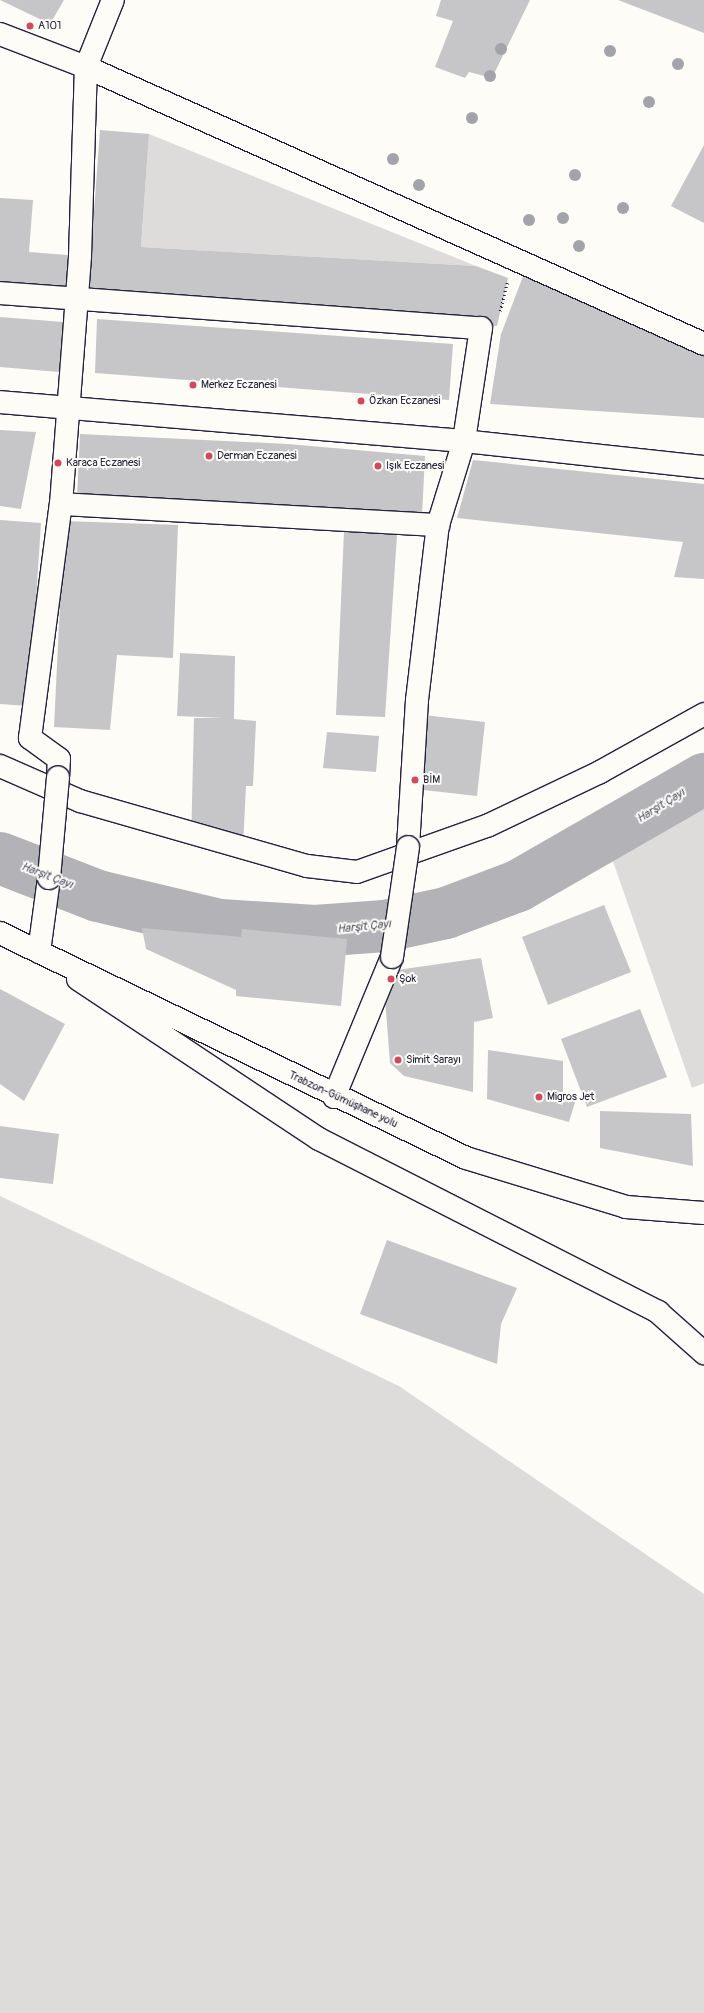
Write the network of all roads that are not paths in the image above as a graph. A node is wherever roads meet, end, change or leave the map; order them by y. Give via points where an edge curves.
1 (113, 0) edge
2 (0, 34) edge
3 (86, 67) junction
4 (0, 293) edge
5 (78, 299) junction
6 (704, 344) edge
7 (0, 402) edge
8 (68, 407) junction
9 (464, 440) junction
10 (704, 467) edge
11 (61, 504) junction
12 (438, 525) junction
13 (704, 714) edge
14 (0, 766) edge
15 (0, 933) edge
16 (39, 952) junction
17 (334, 1097) junction
18 (704, 1213) edge
19 (704, 1353) edge

1 - 3 street
2 - 3 street
3 - 5 street
3 - 6 street via 514,256
4 - 5 street
5 - 8 street
5 - 9 street via 481,328
7 - 8 street
8 - 9 street
8 - 11 street
9 - 10 street
9 - 12 street
11 - 12 street
11 - 16 street, bridge via 30,738 59,759 49,878
12 - 17 street, bridge via 417,700 408,847 392,957
13 - 14 street via 600,772 489,826 357,872 307,866 80,801
15 - 16 street, Trabzon-Gümüşhane yolu
16 - 17 street, Trabzon-Gümüşhane yolu
16 - 19 street via 319,1139 658,1312
17 - 18 street, Trabzon-Gümüşhane yolu via 481,1162 626,1207

